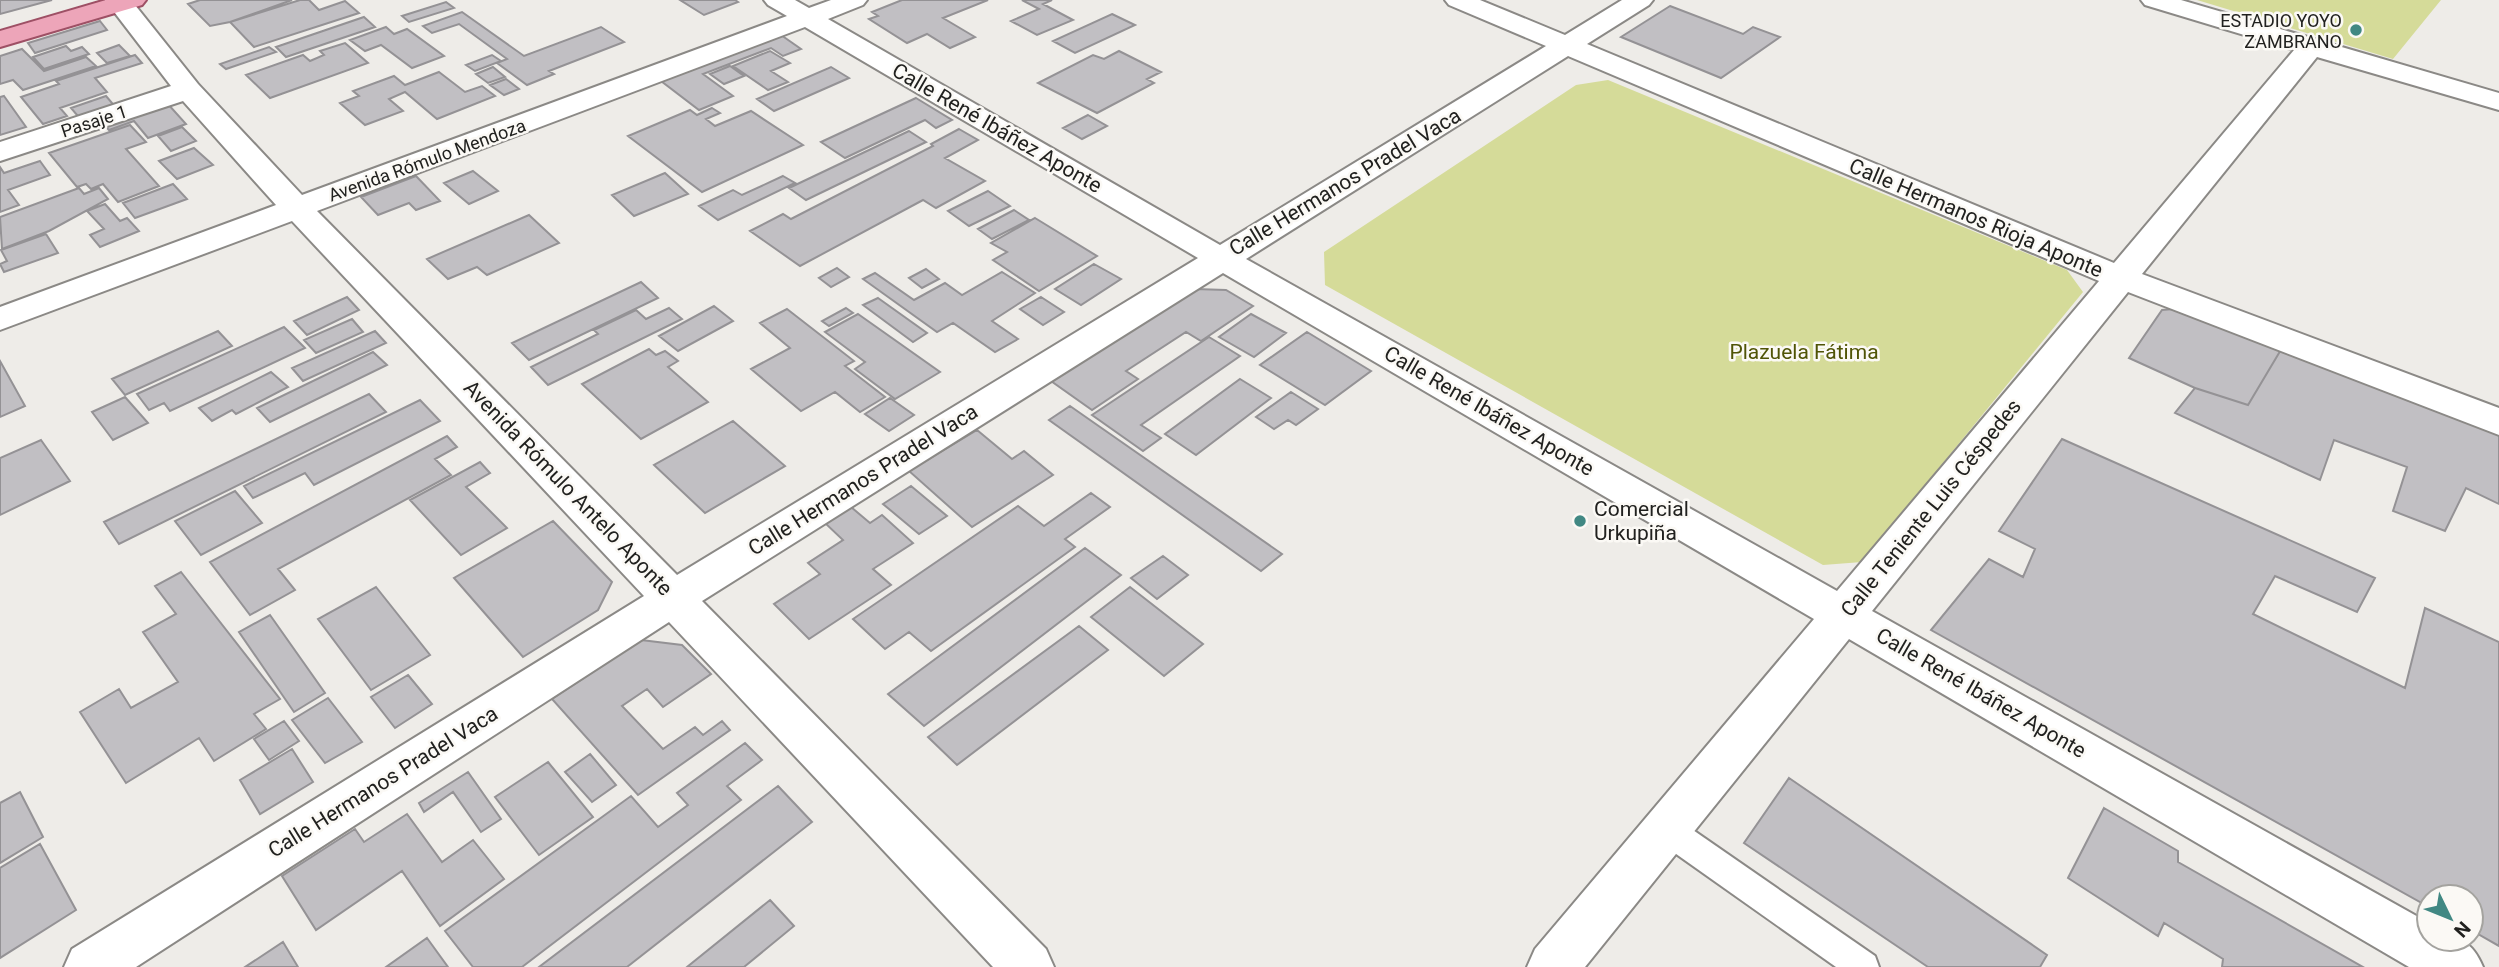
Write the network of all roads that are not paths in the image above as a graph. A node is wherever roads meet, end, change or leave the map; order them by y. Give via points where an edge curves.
1 (854, 0) edge
2 (1458, 0) edge
3 (1640, 0) edge
4 (2154, 0) edge
5 (124, 1) edge
6 (797, 7) edge
7 (0, 38) edge
8 (1568, 47) junction
9 (2309, 48) junction
10 (188, 90) junction
11 (2499, 103) edge
12 (0, 152) edge
13 (291, 202) junction
14 (1220, 258) junction
15 (2119, 277) junction
16 (0, 303) edge
17 (0, 319) edge
18 (2499, 422) edge
19 (675, 597) junction
20 (1844, 614) junction
21 (1666, 830) junction
22 (90, 967) edge
23 (1028, 967) edge
24 (1553, 967) edge
25 (1863, 967) edge
26 (2457, 967) edge

1 - 6 street, Avenida Rómulo Mendoza
2 - 8 street, Calle Hermanos Rioja Aponte
3 - 8 street, Calle Hermanos Pradel Vaca
4 - 9 street
5 - 7 main road
5 - 10 street, Avenida Rómulo Antelo Aponte
6 - 13 street, Avenida Rómulo Mendoza
6 - 14 street, Calle René Ibáñez Aponte
8 - 14 street, Calle Hermanos Pradel Vaca
8 - 15 street, Calle Hermanos Rioja Aponte
9 - 11 street
9 - 15 street, Calle Teniente Luis Céspedes
10 - 12 street, Pasaje 1
10 - 13 street, Avenida Rómulo Antelo Aponte
13 - 16 street, Avenida Rómulo Mendoza
13 - 17 street, Avenida Rómulo Mendoza
13 - 19 street, Avenida Rómulo Antelo Aponte
14 - 19 street, Calle Hermanos Pradel Vaca
14 - 20 street, Calle René Ibáñez Aponte
15 - 18 street, Calle Hermanos Rioja Aponte
15 - 20 street, Calle Teniente Luis Céspedes
19 - 22 street, Calle Hermanos Pradel Vaca
19 - 23 street, Avenida Rómulo Antelo Aponte
20 - 21 street, Calle Teniente Luis Céspedes
20 - 26 street, Calle René Ibáñez Aponte
21 - 24 street, Calle Teniente Luis Céspedes
21 - 25 lane

